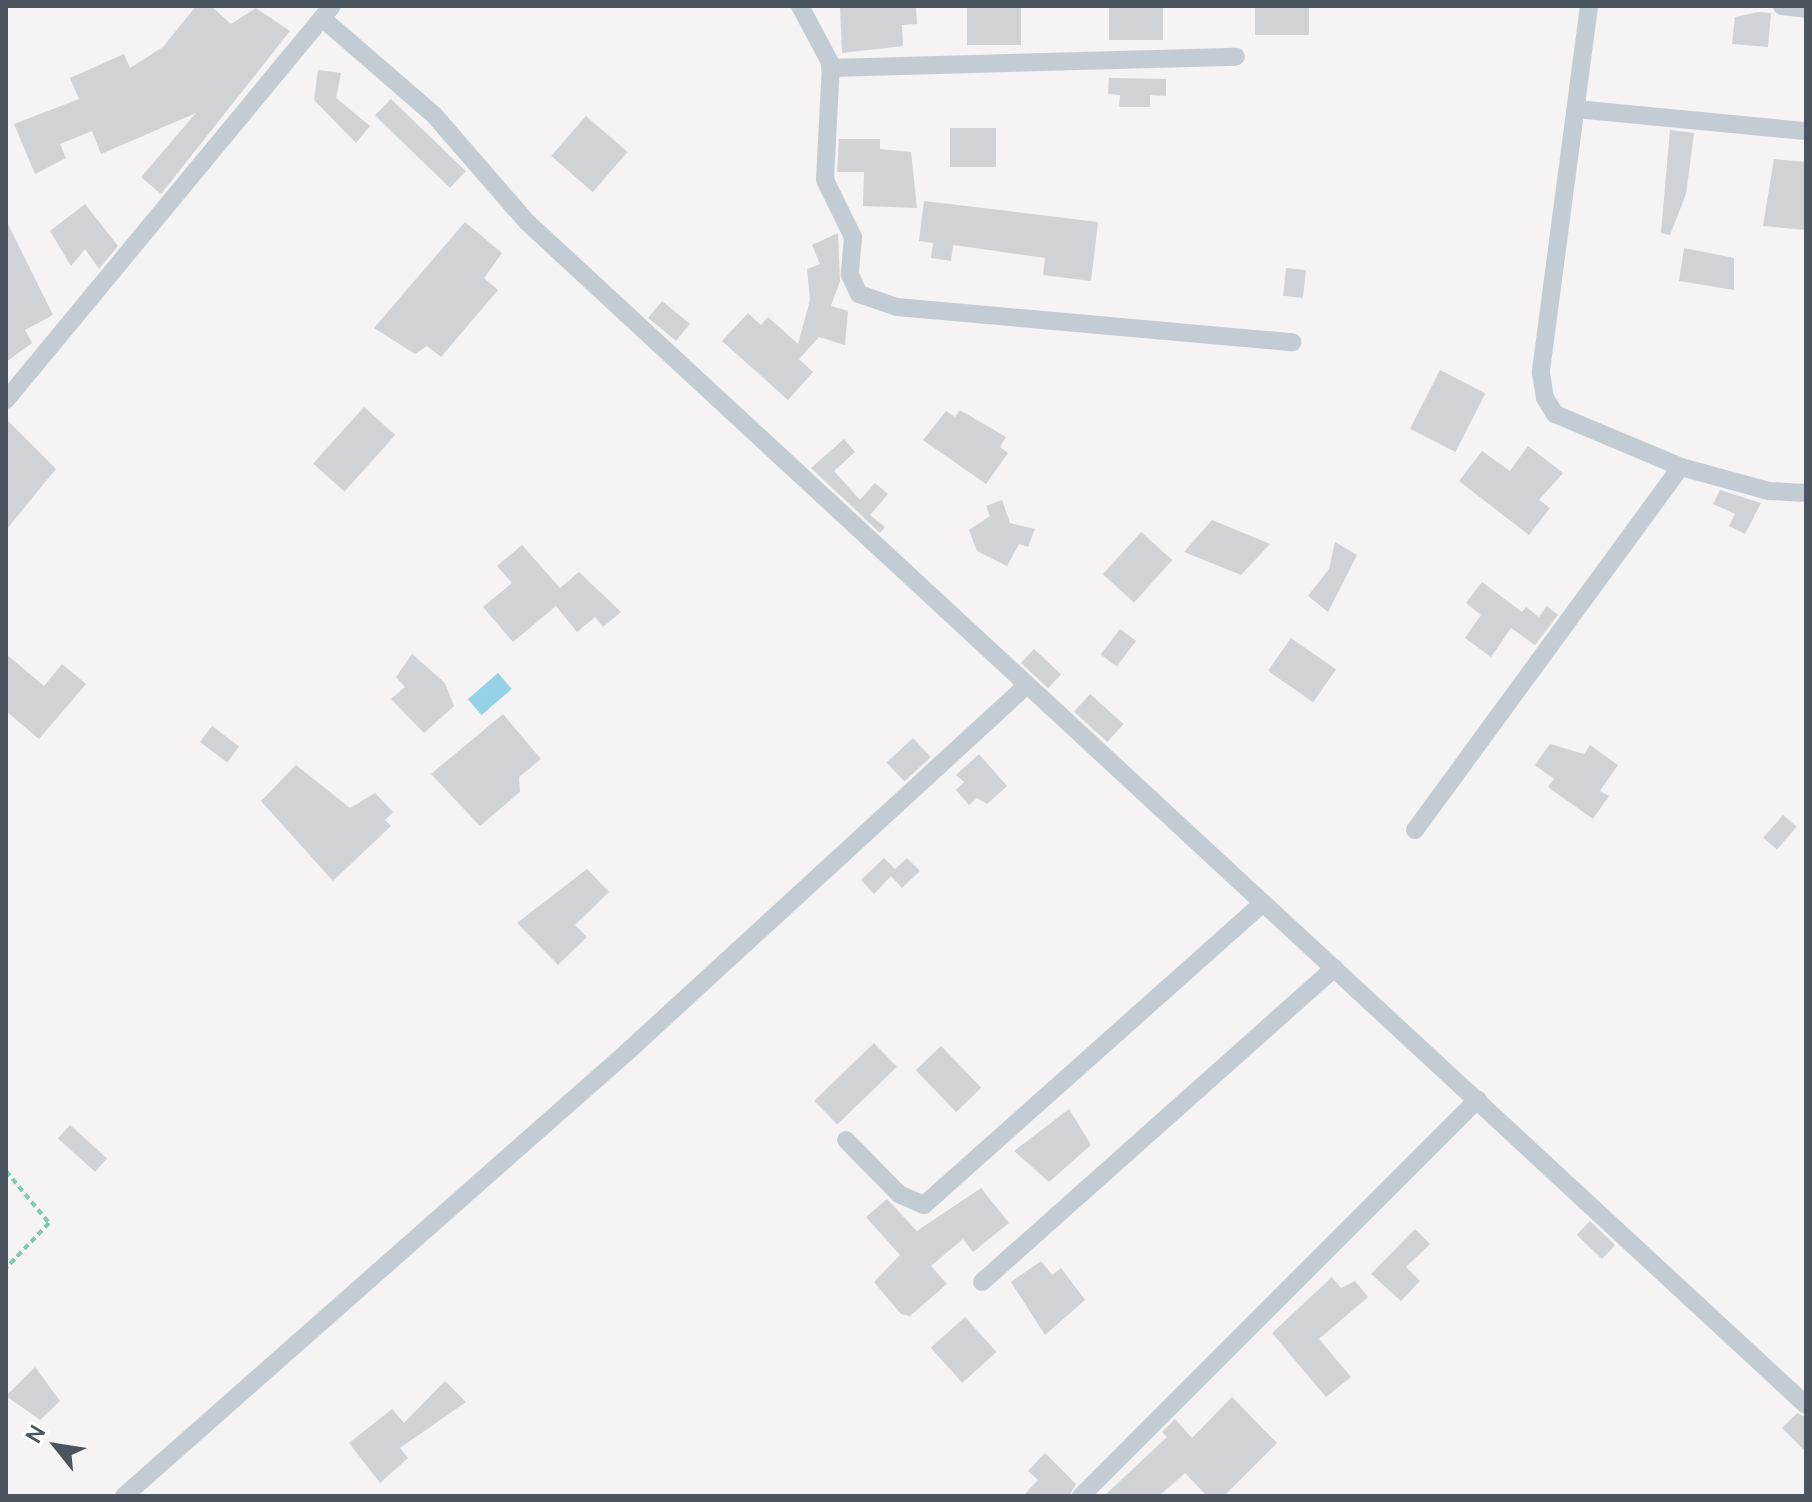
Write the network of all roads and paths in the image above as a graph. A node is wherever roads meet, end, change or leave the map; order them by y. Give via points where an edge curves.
1 (800, 6) edge
2 (1589, 6) edge
3 (1782, 6) edge
4 (1806, 9) edge
5 (327, 12) edge
6 (1236, 57) dead end
7 (830, 68) junction
8 (1576, 109) junction
9 (1806, 131) edge
10 (1292, 342) dead end
11 (6, 400) edge
12 (1681, 467) junction
13 (1806, 493) edge
14 (1026, 686) junction
15 (1415, 830) dead end
16 (1263, 903) junction
17 (1334, 968) junction
18 (1478, 1099) junction
19 (846, 1140) dead end
20 (6, 1171) edge
21 (6, 1268) edge
22 (982, 1282) dead end
23 (1806, 1405) edge
24 (124, 1496) edge
25 (1081, 1496) edge

1 - 7 street
2 - 8 street
3 - 4 street
5 - 11 street
5 - 14 street via 434,115 527,222
6 - 7 street
7 - 10 street via 825,180 853,237 850,275 859,294 897,307
8 - 9 street
8 - 12 street via 1541,373 1545,398 1555,414
12 - 13 street via 1769,491
12 - 15 street
14 - 16 street
14 - 24 street via 626,1053
16 - 17 street
16 - 19 street via 924,1205 899,1194
17 - 18 street
17 - 22 street
18 - 23 street
18 - 25 street
20 - 21 path via 49,1223

